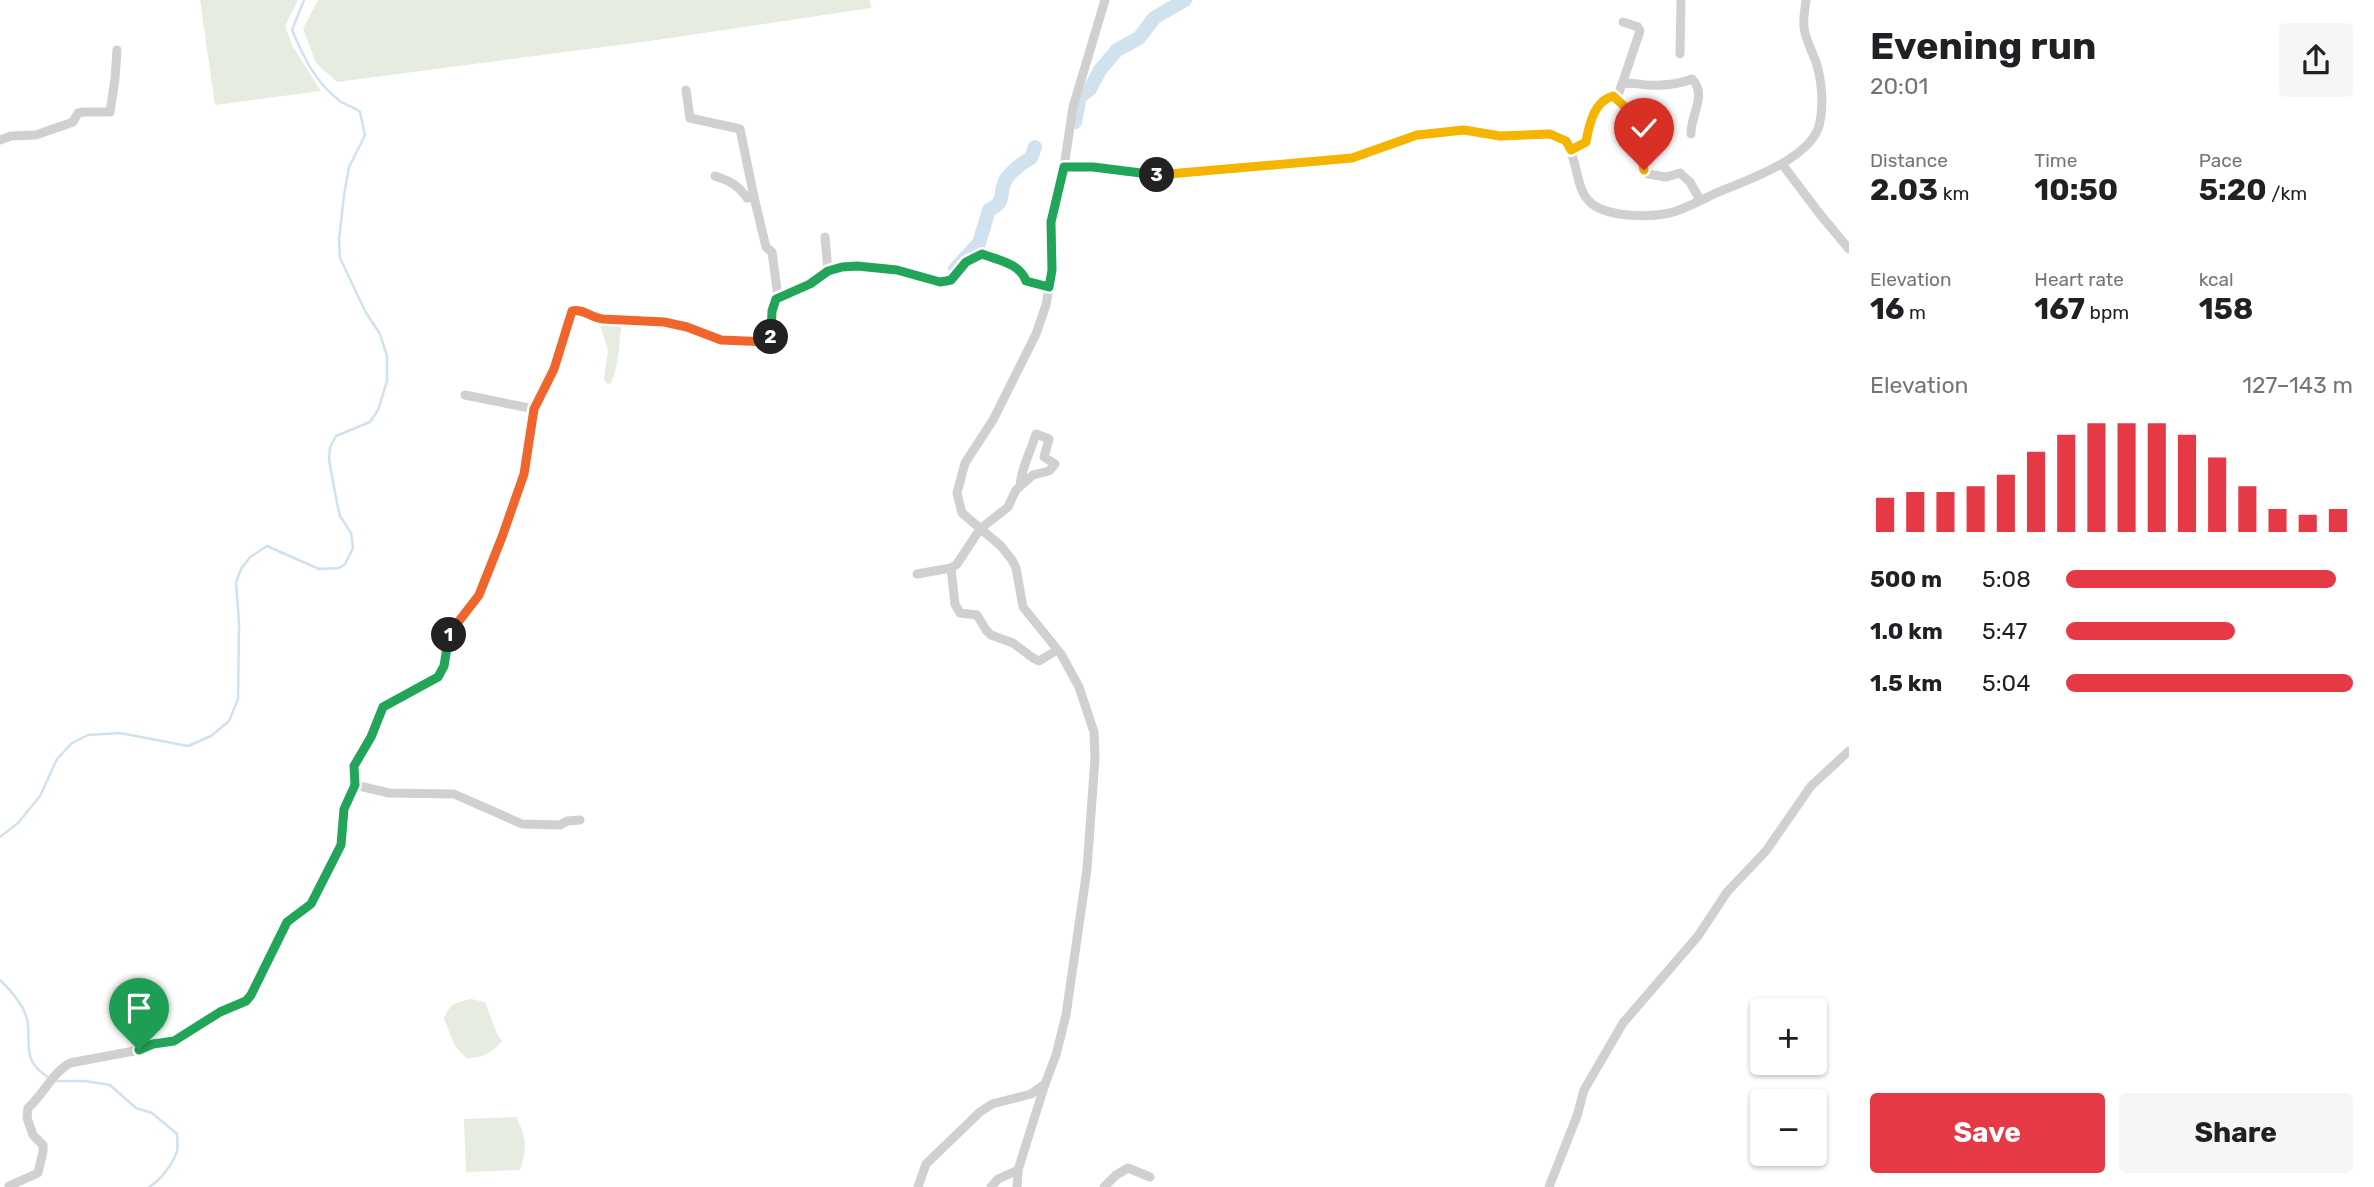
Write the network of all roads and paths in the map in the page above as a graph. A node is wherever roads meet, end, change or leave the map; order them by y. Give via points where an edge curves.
1 (1105, 0) edge
2 (1681, 0) edge
3 (1806, 0) edge
4 (1623, 22) dead end
5 (117, 50) dead end
6 (1680, 54) dead end
7 (1622, 85) junction
8 (686, 90) dead end
9 (1616, 98) junction
10 (1691, 134) dead end
11 (0, 140) edge
12 (1571, 150) junction
13 (1782, 164) junction
14 (1064, 167) junction
15 (715, 176) dead end
16 (754, 197) junction
17 (1700, 200) junction
18 (825, 237) dead end
19 (1849, 249) edge
20 (828, 271) junction
21 (1049, 287) junction
22 (778, 297) junction
23 (465, 395) dead end
24 (534, 409) junction
25 (1020, 486) junction
26 (980, 529) junction
27 (951, 568) junction
28 (917, 574) dead end
29 (1057, 650) junction
30 (1849, 751) edge
31 (355, 785) junction
32 (580, 820) dead end
33 (1045, 1084) junction
34 (1018, 1170) junction
35 (1150, 1177) dead end
36 (0, 1178) edge
37 (9, 1187) edge
38 (918, 1187) edge
39 (991, 1187) edge
40 (1017, 1187) edge
41 (1104, 1187) edge
42 (1549, 1187) edge

1 - 14 street via 1073,107
2 - 6 street
3 - 13 street via 1804,27 1819,75 1820,122 1811,139
4 - 7 street via 1640,31
5 - 11 street via 110,112 78,113 73,122 36,135
7 - 9 street
7 - 10 street via 1695,81 1699,97
8 - 16 street via 690,118 740,129
9 - 12 street via 1604,99 1594,112 1586,142
9 - 17 street via 1645,125 1642,161 1648,174 1667,177 1680,173
12 - 14 street via 1566,141 1550,134 1500,136 1464,130 1417,135 1352,158 1207,172 1160,176
12 - 17 street via 1584,192 1600,209 1657,214
13 - 17 street
13 - 19 street
14 - 21 street via 1051,222
15 - 16 street via 739,187 747,198
16 - 22 street via 766,247 772,253
18 - 20 street
20 - 21 street via 857,266 897,270 940,282 951,280 966,262 982,254 1016,267 1026,281
20 - 22 street
21 - 26 street via 1036,334 959,480 960,509
22 - 24 street via 767,342 730,341 672,324 593,318 573,310 554,369
23 - 24 street
24 - 31 street via 524,474 484,584 471,607 451,627 438,677 383,707 354,766
25 - 25 street via 1055,464 1044,457 1049,439 1036,434
25 - 26 street via 1009,507
26 - 27 street
26 - 29 street via 1012,560 1023,607
27 - 28 street
27 - 29 street via 960,613 977,615 986,630 1032,659 1039,661
29 - 33 street via 1091,719 1095,758 1087,869 1066,1015
30 - 42 street via 1811,786 1766,851 1727,892 1698,936 1623,1023 1584,1090
31 - 32 street via 389,793 454,794 522,824 560,825
31 - 37 street via 344,809 341,845 322,885 307,909 287,922 249,998 174,1041 70,1063 29,1106 33,1135 43,1145 38,1173
33 - 34 street
33 - 38 street via 1031,1094 992,1104 980,1112 926,1164
34 - 39 street
34 - 40 street
35 - 41 street via 1128,1168
36 - 37 street

